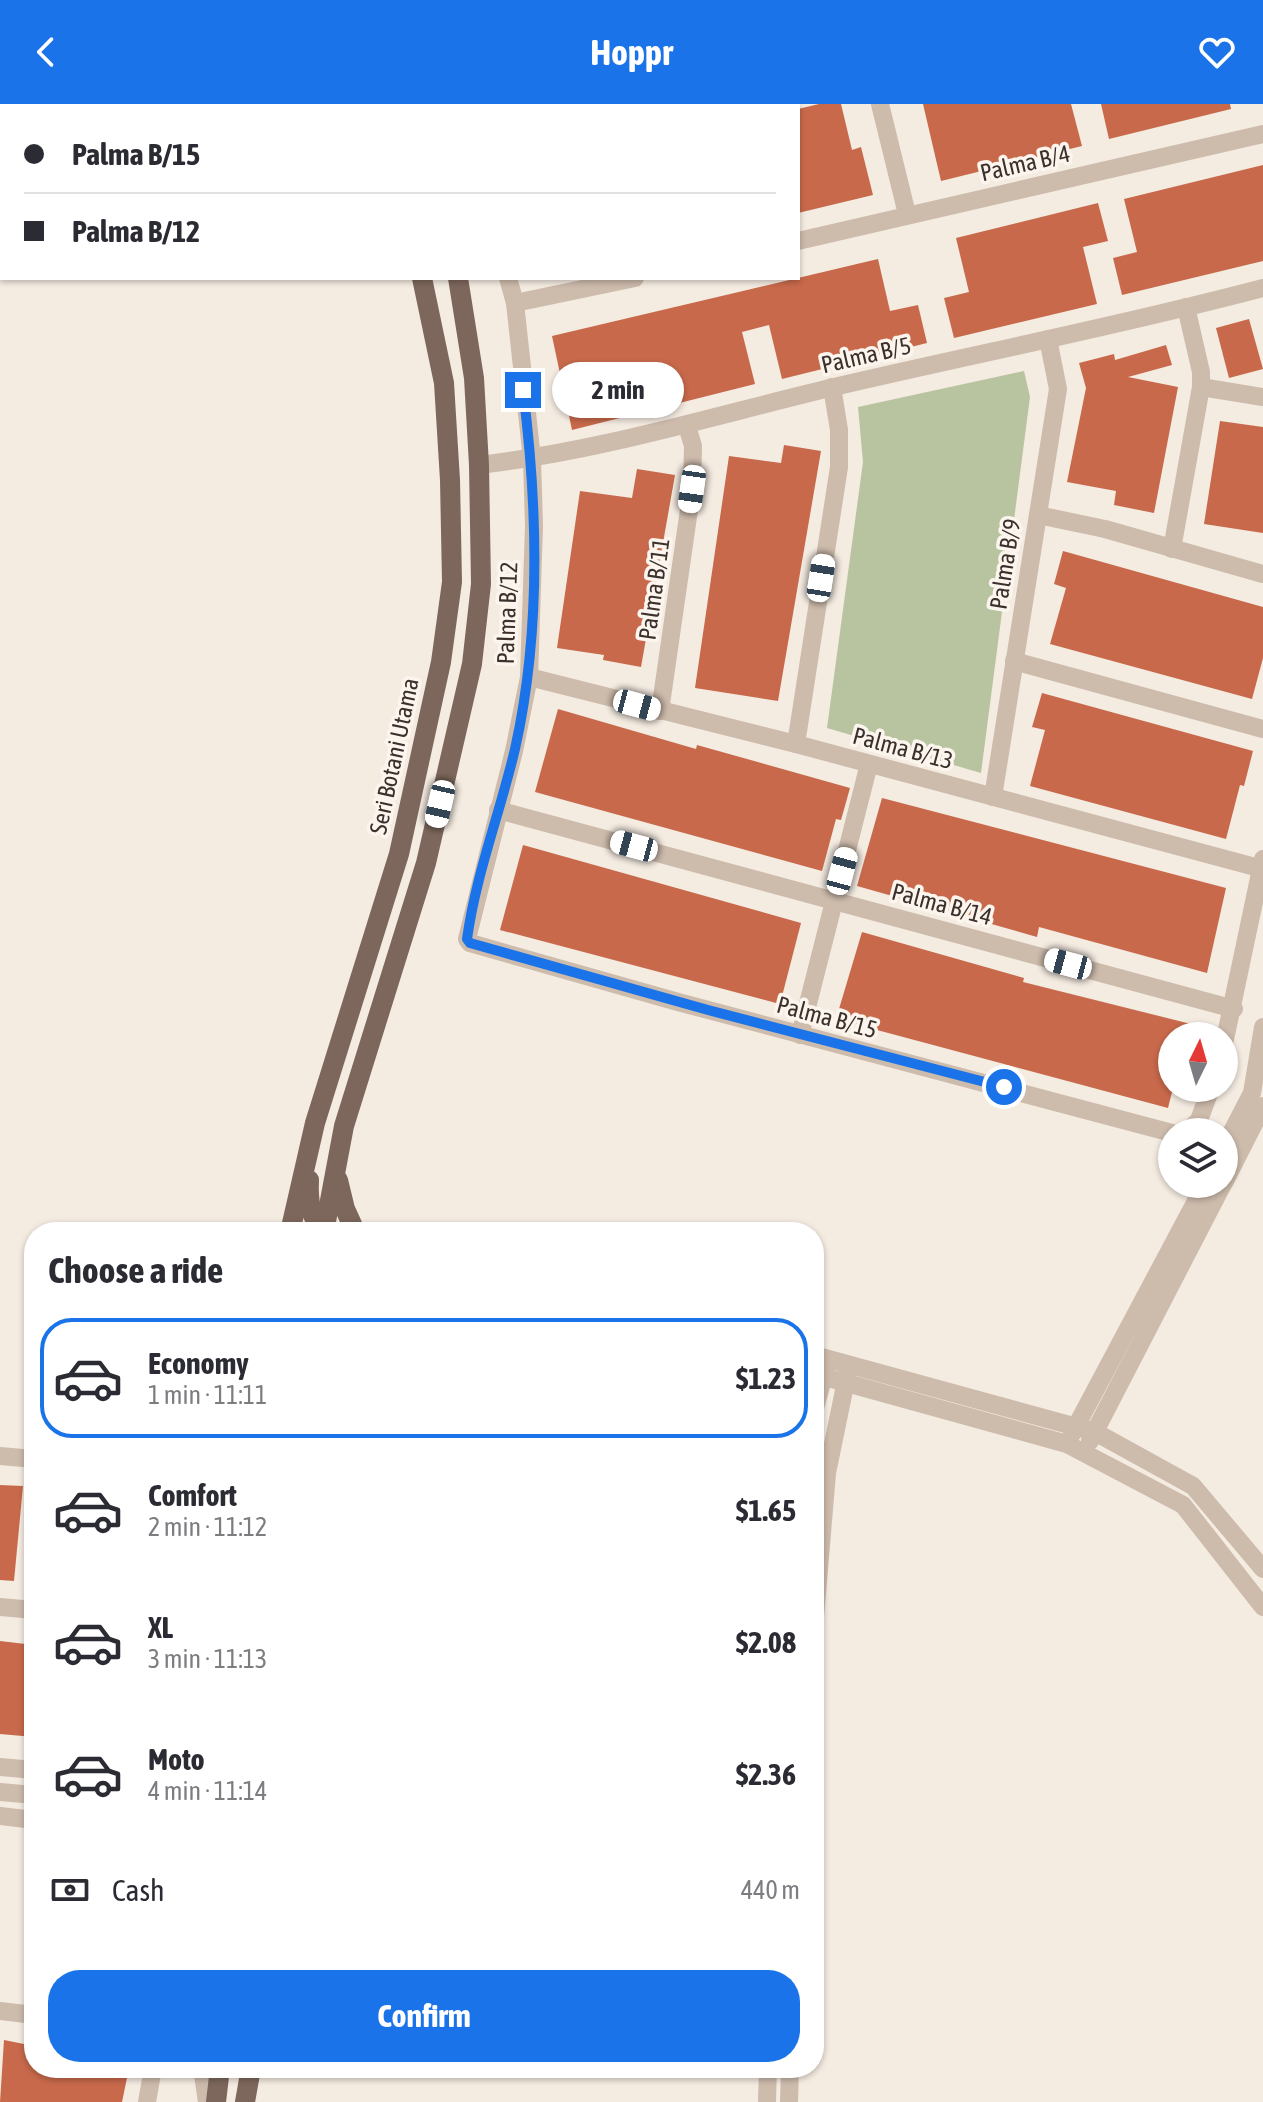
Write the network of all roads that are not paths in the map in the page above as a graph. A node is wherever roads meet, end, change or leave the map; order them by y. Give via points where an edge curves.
1 (880, 104) edge
2 (1263, 134) edge
3 (907, 214) junction
4 (800, 241) edge
5 (422, 280) edge
6 (458, 280) edge
7 (509, 280) edge
8 (625, 280) edge
9 (1263, 288) edge
10 (515, 303) junction
11 (1186, 307) junction
12 (1048, 339) junction
13 (832, 387) junction
14 (1201, 387) junction
15 (1263, 397) edge
16 (687, 426) junction
17 (532, 459) junction
18 (479, 465) junction
19 (1038, 515) junction
20 (1172, 549) junction
21 (1263, 574) edge
22 (1014, 661) junction
23 (529, 677) junction
24 (660, 711) junction
25 (1263, 729) edge
26 (796, 744) junction
27 (869, 764) junction
28 (993, 797) junction
29 (498, 810) junction
30 (1262, 866) edge
31 (834, 901) junction
32 (470, 943) joint
33 (1234, 1009) junction
34 (1230, 1022) edge
35 (1263, 1027) edge
36 (800, 1035) junction
37 (1263, 1106) edge
38 (1238, 1120) edge
39 (1158, 1129) edge
40 (309, 1148) junction
41 (1238, 1155) edge
42 (336, 1168) junction
43 (1198, 1198) edge
44 (1216, 1198) edge
45 (292, 1222) edge
46 (314, 1222) edge
47 (326, 1222) edge
48 (348, 1222) edge
49 (824, 1367) edge
50 (848, 1374) junction
51 (1092, 1398) junction
52 (1111, 1402) junction
53 (1042, 1416) junction
54 (1086, 1429) junction
55 (1117, 1444) junction
56 (1075, 1448) junction
57 (0, 1456) edge
58 (24, 1458) edge
59 (824, 1509) edge
60 (1263, 1569) edge
61 (0, 1607) edge
62 (1263, 1607) edge
63 (24, 1609) edge
64 (0, 1767) edge
65 (24, 1769) edge
66 (0, 1792) edge
67 (24, 1794) edge
68 (0, 1816) edge
69 (24, 1819) edge
70 (0, 2011) edge
71 (24, 2014) edge
72 (151, 2078) edge
73 (203, 2078) edge
74 (219, 2078) edge
75 (249, 2078) edge
76 (768, 2078) edge
77 (790, 2078) edge
78 (147, 2102) edge
79 (207, 2102) edge
80 (216, 2102) edge
81 (245, 2102) edge
82 (767, 2102) edge
83 (789, 2102) edge

1 - 3 street
2 - 3 street, Palma B/4
3 - 4 street, Palma B/4
5 - 40 main road, Seri Botani Utama via 444,383 452,582 441,662 399,854
6 - 18 main road via 474,378
7 - 10 street, Palma B/12
8 - 10 street
9 - 11 street, Palma B/5
10 - 17 street, Palma B/12
11 - 12 street, Palma B/5
11 - 14 street
12 - 13 street, Palma B/5
12 - 19 street, Palma B/9 via 1058,389
13 - 16 street, Palma B/5
13 - 26 street via 839,467
14 - 15 street
14 - 20 street
16 - 17 street, Palma B/5
16 - 24 street, Palma B/11 via 693,446 692,489
17 - 18 street, Palma B/5
17 - 23 street, Palma B/12
18 - 42 main road via 481,584 472,664 426,863 344,1126
19 - 20 street
19 - 22 street, Palma B/9
20 - 21 street
22 - 25 street
22 - 28 street, Palma B/9
23 - 24 street, Palma B/13
23 - 29 street, Palma B/12
24 - 26 street, Palma B/13
26 - 27 street, Palma B/13
27 - 28 street, Palma B/13
27 - 31 street
28 - 30 street, Palma B/13
29 - 31 street, Palma B/14
29 - 32 street, Palma B/12
30 - 33 street
31 - 33 street, Palma B/14
31 - 36 street
32 - 36 street, Palma B/15
33 - 34 street
35 - 38 street via 1252,1093
36 - 39 street, Palma B/15
37 - 41 street
40 - 45 main road, Seri Botani Utama
40 - 46 main road
42 - 47 main road
42 - 48 main road
43 - 51 street
44 - 52 street
49 - 50 street
50 - 53 street
50 - 56 street
50 - 59 street
51 - 53 street via 1072,1410
51 - 54 street
52 - 54 street
52 - 55 street
53 - 54 street
54 - 55 street
54 - 56 street
55 - 60 street via 1193,1486
56 - 62 street via 1183,1505
57 - 58 street
61 - 63 street
64 - 65 street
66 - 67 street
68 - 69 street
70 - 71 street
72 - 78 street
73 - 79 street
74 - 80 main road
75 - 81 main road
76 - 82 street
77 - 83 street

